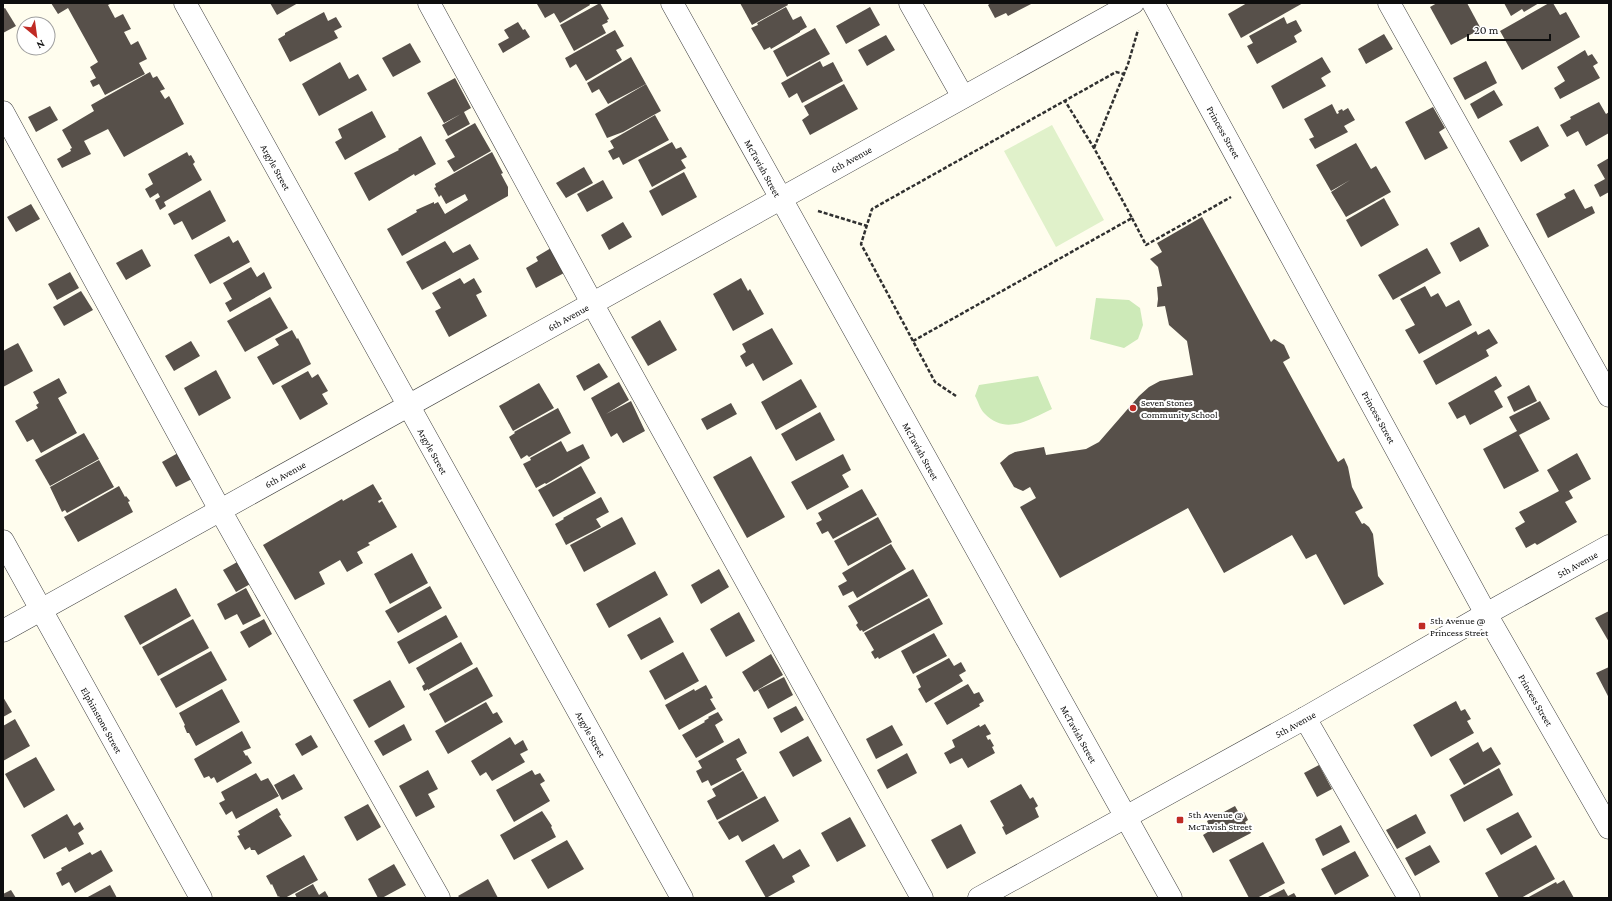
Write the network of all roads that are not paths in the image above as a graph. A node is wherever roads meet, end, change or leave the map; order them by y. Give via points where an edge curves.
1 (185, 3) edge
2 (429, 3) edge
3 (672, 3) edge
4 (910, 3) edge
5 (1133, 3) edge
6 (1153, 3) edge
7 (1389, 3) edge
8 (963, 97) junction
9 (3, 112) edge
10 (780, 199) junction
11 (592, 303) junction
12 (1609, 396) edge
13 (408, 406) junction
14 (220, 510) junction
15 (3, 541) edge
16 (1609, 546) edge
17 (41, 610) junction
18 (1486, 614) junction
19 (3, 631) edge
20 (1305, 718) junction
21 (1126, 817) junction
22 (1609, 828) edge
23 (201, 898) edge
24 (440, 898) edge
25 (682, 898) edge
26 (922, 898) edge
27 (979, 898) edge
28 (1171, 898) edge
29 (1409, 898) edge

1 - 13 street, Argyle Street
2 - 11 street
3 - 10 street, McTavish Street
4 - 8 street
5 - 8 street, 6th Avenue
6 - 18 street, Princess Street
7 - 12 street
8 - 10 street, 6th Avenue
9 - 14 street
10 - 11 street, 6th Avenue
10 - 21 street, McTavish Street
11 - 13 street, 6th Avenue
11 - 26 street
13 - 14 street, 6th Avenue
13 - 25 street, Argyle Street
14 - 17 street, 6th Avenue
14 - 24 street
15 - 17 street, Elphinstone Street
16 - 18 street, 5th Avenue
17 - 19 street, 6th Avenue
17 - 23 street, Elphinstone Street
18 - 20 street, 5th Avenue
18 - 22 street, Princess Street
20 - 21 street, 5th Avenue
20 - 29 street
21 - 27 street, 5th Avenue
21 - 28 street, McTavish Street

